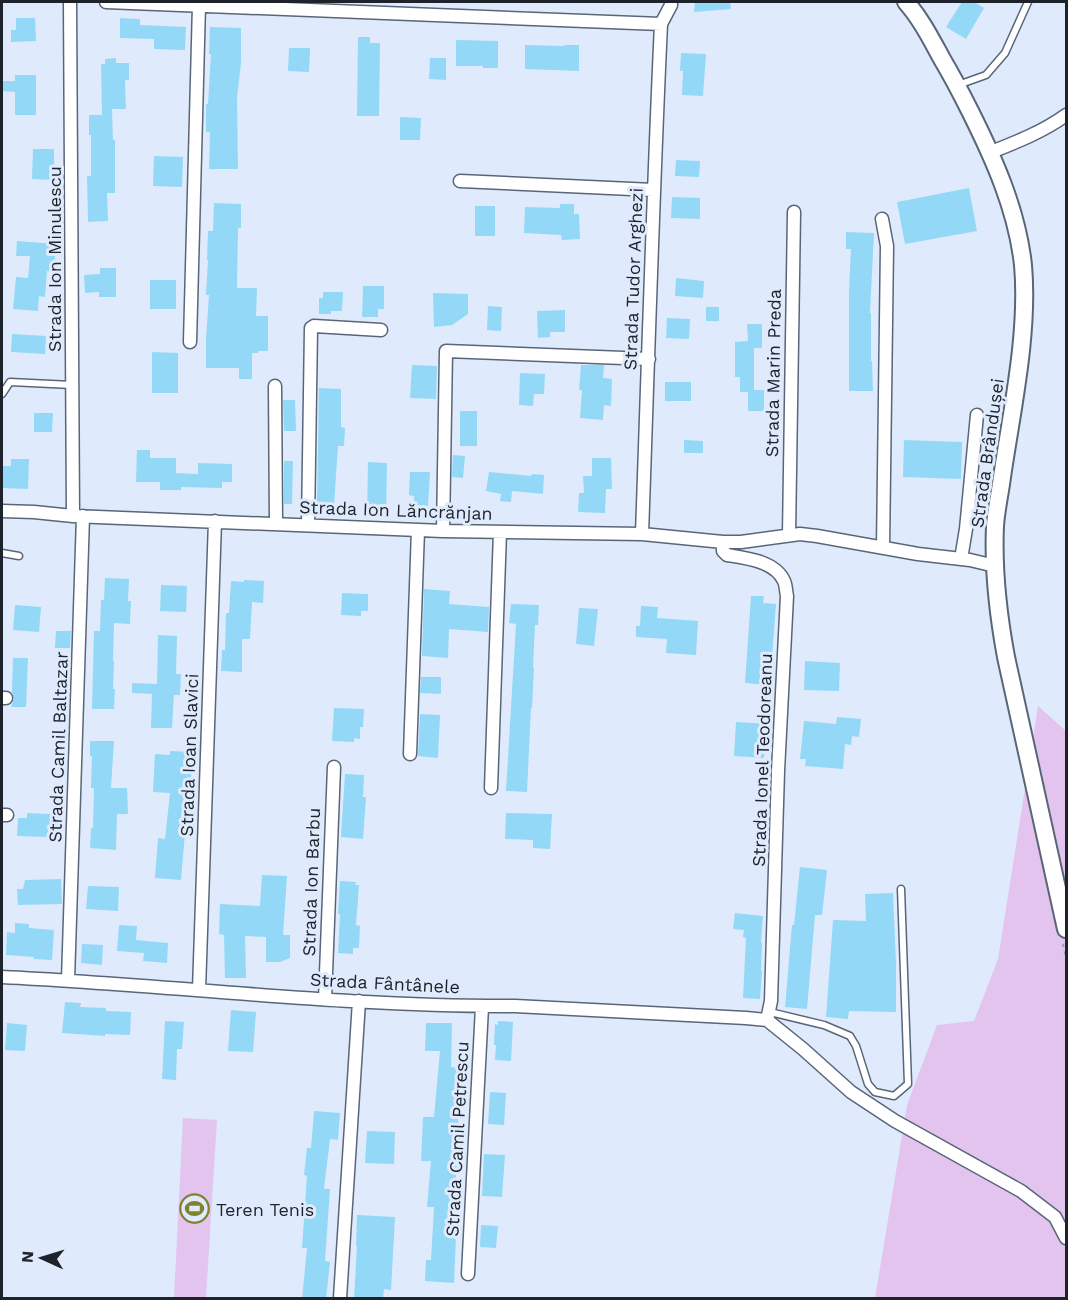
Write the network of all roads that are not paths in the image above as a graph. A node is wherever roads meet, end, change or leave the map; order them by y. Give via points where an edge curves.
1 (70, 2) edge
2 (106, 2) edge
3 (671, 2) edge
4 (906, 2) edge
5 (1028, 2) edge
6 (199, 5) junction
7 (311, 6) edge
8 (661, 24) junction
9 (957, 85) junction
10 (1066, 115) edge
11 (991, 152) junction
12 (460, 180) dead end
13 (653, 190) junction
14 (794, 212) dead end
15 (882, 219) dead end
16 (381, 330) dead end
17 (190, 342) dead end
18 (649, 359) junction
19 (72, 385) junction
20 (275, 386) dead end
21 (2, 394) edge
22 (976, 415) dead end
23 (2, 511) edge
24 (78, 516) junction
25 (214, 521) junction
26 (276, 523) junction
27 (308, 525) junction
28 (418, 530) junction
29 (442, 531) junction
30 (500, 532) junction
31 (642, 534) junction
32 (789, 535) junction
33 (723, 542) junction
34 (884, 548) junction
35 (2, 553) edge
36 (19, 556) dead end
37 (966, 560) junction
38 (995, 562) junction
39 (410, 754) dead end
40 (334, 767) dead end
41 (491, 788) dead end
42 (900, 889) dead end
43 (1066, 929) edge
44 (2, 977) edge
45 (68, 980) junction
46 (199, 990) junction
47 (325, 999) junction
48 (359, 1001) junction
49 (482, 1006) junction
50 (769, 1016) junction
51 (1066, 1238) edge
52 (468, 1274) dead end
53 (340, 1299) edge

1 - 19 street, Strada Ion Minulescu
2 - 6 street
3 - 8 street
4 - 9 main road, Strada Brândușei
5 - 9 lane via 1005,53 986,75
6 - 7 street
6 - 17 street
7 - 8 street
8 - 13 street, Strada Tudor Arghezi
9 - 11 main road, Strada Brândușei
10 - 11 street
11 - 38 main road, Strada Brândușei via 1017,227 1023,265 1021,347 995,525
12 - 13 street
13 - 18 street, Strada Tudor Arghezi
14 - 32 street, Strada Marin Preda
15 - 34 street via 887,246
16 - 27 street via 311,328
18 - 29 street via 446,351
18 - 31 street, Strada Tudor Arghezi
19 - 21 lane via 10,382
19 - 24 street, Strada Ion Minulescu
20 - 26 street
22 - 37 street
23 - 24 street, Strada Ion Lăncrănjan
24 - 25 street, Strada Ion Lăncrănjan
24 - 45 street, Strada Camil Baltazar
25 - 26 street, Strada Ion Lăncrănjan
25 - 46 street, Strada Ioan Slavici
26 - 27 street, Strada Ion Lăncrănjan
27 - 28 street, Strada Ion Lăncrănjan
28 - 29 street, Strada Ion Lăncrănjan
28 - 39 street
29 - 30 street, Strada Ion Lăncrănjan
30 - 31 street, Strada Ion Lăncrănjan
30 - 41 street
31 - 33 street, Strada Ion Lăncrănjan
32 - 33 street, Strada Ion Lăncrănjan
32 - 34 street, Strada Ion Lăncrănjan
33 - 50 street, Strada Ionel Teodoreanu via 727,555 762,562 775,570 784,581 787,596
34 - 37 street, Strada Ion Lăncrănjan
35 - 36 lane
37 - 38 street, Strada Ion Lăncrănjan via 988,557
38 - 43 main road, Strada Brândușei via 998,616
40 - 47 street, Strada Ion Barbu
42 - 50 lane via 908,1084 894,1096 875,1092 868,1084 850,1036 824,1025
44 - 45 street, Strada Fântânele
45 - 46 street, Strada Fântânele
46 - 47 street, Strada Fântânele
47 - 48 street, Strada Fântânele
48 - 49 street, Strada Fântânele
48 - 53 street
49 - 50 street, Strada Fântânele
49 - 52 street, Strada Camil Petrescu
50 - 51 street via 850,1092 1021,1191 1055,1216

